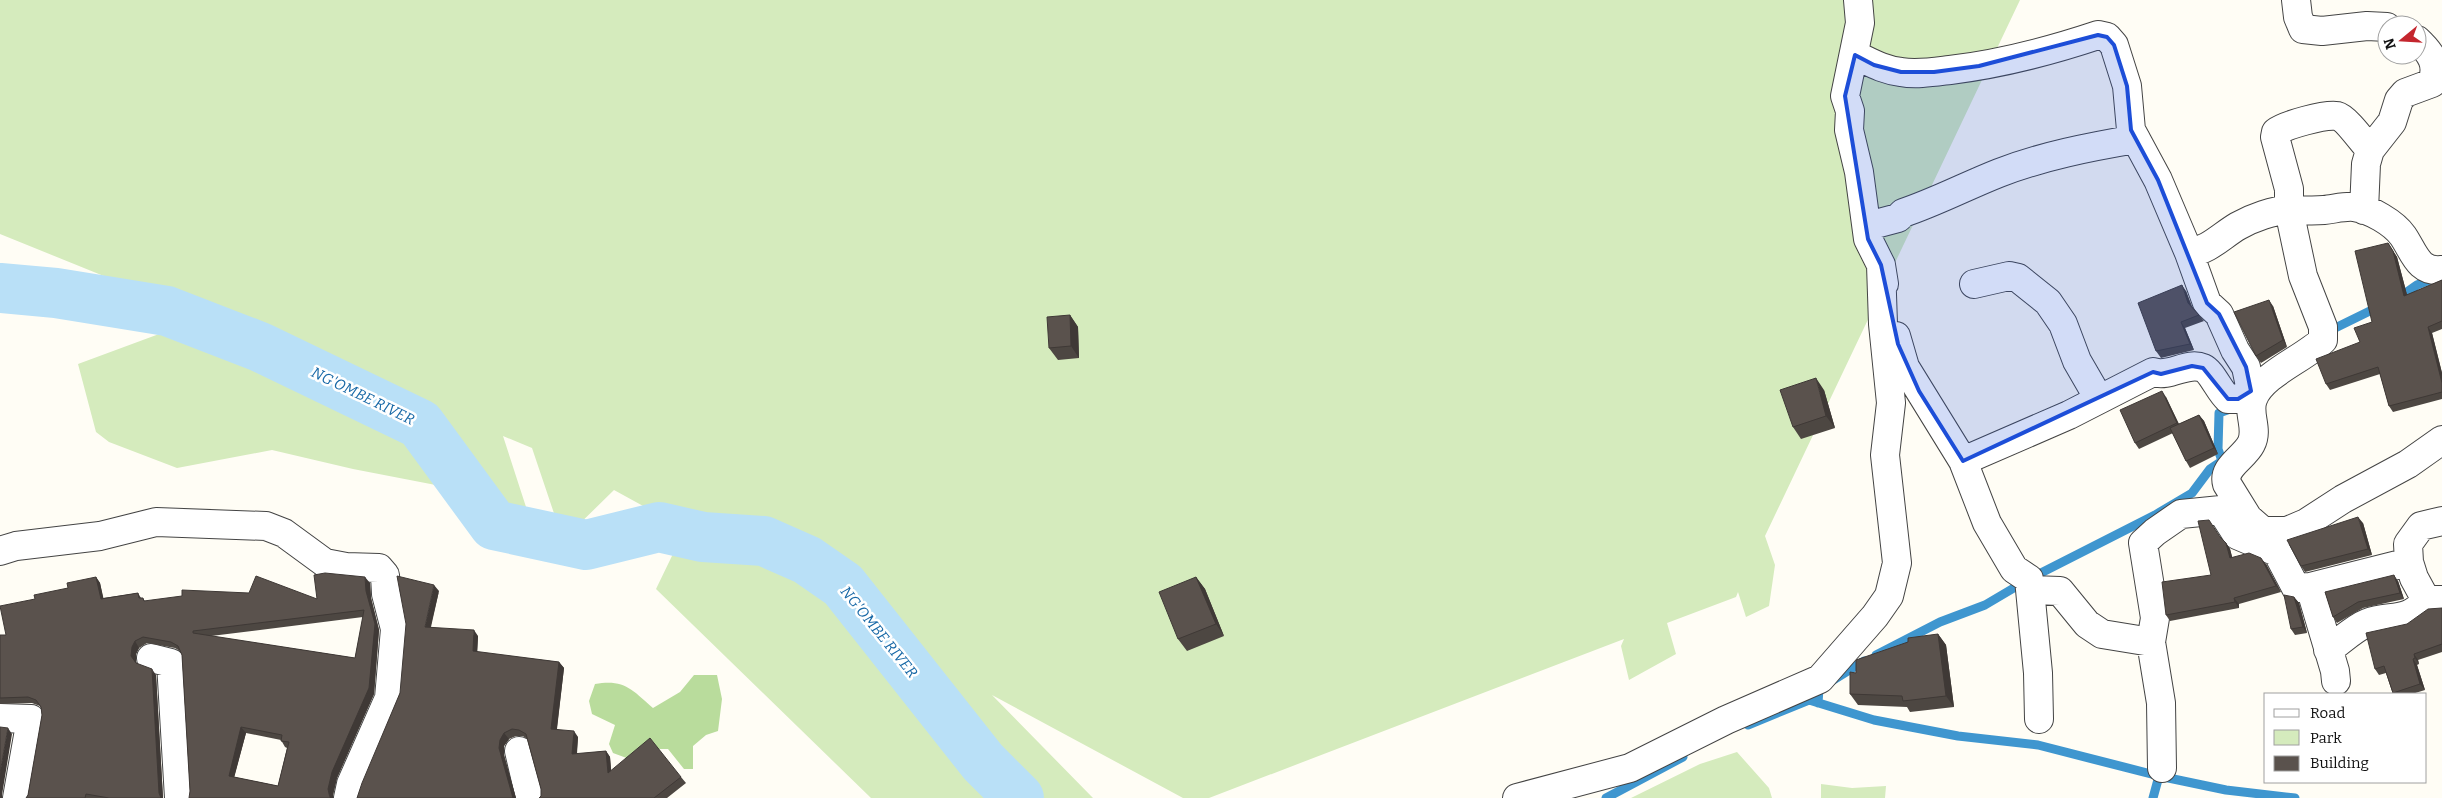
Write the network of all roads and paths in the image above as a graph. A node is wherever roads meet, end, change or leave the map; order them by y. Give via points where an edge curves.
1 (1858, 0) edge
2 (2296, 0) edge
3 (2377, 26) edge
4 (2427, 49) edge
5 (1855, 54) junction
6 (2437, 83) edge
7 (2136, 139) junction
8 (2370, 150) junction
9 (2289, 210) junction
10 (2364, 210) junction
11 (1868, 226) junction
12 (2189, 253) junction
13 (1882, 266) junction
14 (2442, 270) edge
15 (1974, 284) dead end
16 (2099, 399) junction
17 (2442, 440) edge
18 (1963, 462) junction
19 (2442, 521) edge
20 (0, 551) edge
21 (2409, 562) junction
22 (2310, 587) junction
23 (2031, 590) junction
24 (2434, 600) edge
25 (2151, 642) junction
26 (2328, 650) junction
27 (151, 658) dead end
28 (2336, 681) dead end
29 (0, 718) edge
30 (2039, 719) dead end
31 (519, 751) dead end
32 (2162, 768) dead end
33 (17, 798) edge
34 (179, 798) edge
35 (348, 798) edge
36 (530, 798) edge
37 (1517, 798) edge

1 - 5 street via 1860,23
2 - 3 street via 2303,29 2322,31
4 - 6 street via 2431,53
5 - 7 street via 1874,65 1902,72 1934,72 2045,52 2098,35 2107,37 2114,45 2127,86 2131,130
5 - 11 street via 1845,96
6 - 8 street via 2405,93 2399,100 2392,122
7 - 11 street via 2035,161 1999,173 1903,213 1898,218
7 - 12 street via 2158,180
8 - 9 street via 2337,116 2315,118 2278,130 2275,137 2289,189
8 - 10 street via 2366,164
9 - 10 street via 2353,207
9 - 12 street via 2253,219 2201,251
9 - 17 street via 2303,276 2324,326 2323,340 2290,366 2268,378 2252,400 2255,427 2251,444 2225,479 2248,518 2263,531 2288,531 2408,464
10 - 14 street via 2403,234 2416,261 2432,271
11 - 13 street via 1868,240
12 - 16 street via 2207,303 2218,314 2246,367 2250,391 2238,399 2228,399 2212,376 2203,368 2192,366 2161,374 2154,372
13 - 18 street via 1905,367
13 - 37 street via 1883,324 1891,403 1886,455 1897,563 1890,596 1820,679 1726,720 1630,768
15 - 16 street via 2009,276 2018,278 2048,302 2063,324 2077,360
16 - 18 street
18 - 23 street via 1987,523 2014,569 2028,579
19 - 21 street via 2420,526 2408,544
20 - 35 street via 16,546 100,536 156,522 266,526 284,533 325,563 379,568 385,575 395,629 389,698 351,784
21 - 22 street
21 - 24 street via 2414,578
22 - 25 street via 2296,588 2277,552 2237,535 2220,510 2181,514 2143,543 2155,618
22 - 26 street
23 - 25 street via 2060,591 2087,624 2102,634
23 - 30 street
24 - 26 street via 2399,619 2366,623
25 - 32 street via 2162,703
26 - 28 street
27 - 34 street via 171,663
29 - 33 street via 31,719
31 - 36 street

